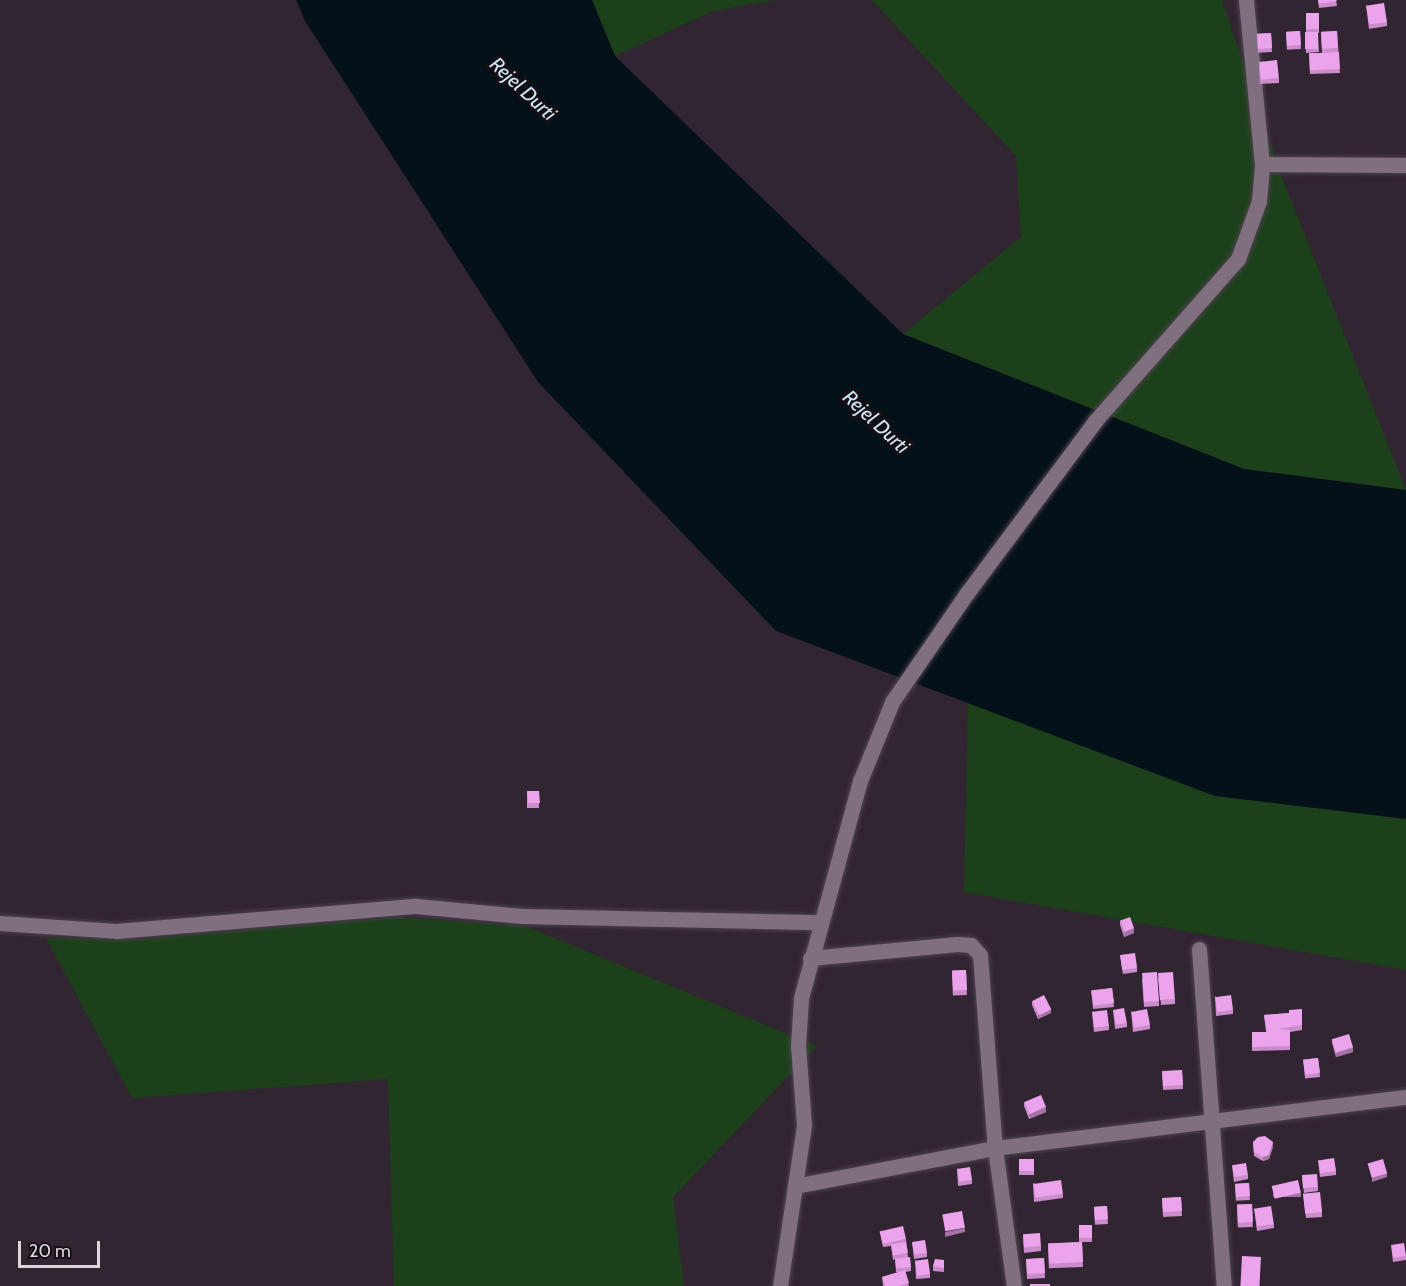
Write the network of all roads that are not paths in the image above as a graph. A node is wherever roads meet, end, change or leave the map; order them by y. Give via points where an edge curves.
1 (1245, 0) edge
2 (1262, 164) junction
3 (1406, 165) edge
4 (820, 922) junction
5 (0, 923) edge
6 (1199, 949) dead end
7 (810, 958) junction
8 (1406, 1097) edge
9 (1212, 1119) junction
10 (995, 1148) junction
11 (795, 1186) junction
12 (780, 1286) edge
13 (1014, 1286) edge
14 (1224, 1286) edge

1 - 2 street
2 - 3 street
2 - 4 street via 1259,201 1238,259 1095,421 967,593 892,702 860,781
4 - 5 street via 522,916 416,906 116,931
4 - 7 street
6 - 9 street
7 - 10 street via 971,945 980,955
7 - 11 street via 801,998 798,1046 804,1125
8 - 9 street
9 - 10 street
9 - 14 street
10 - 11 street
10 - 13 street
11 - 12 street

